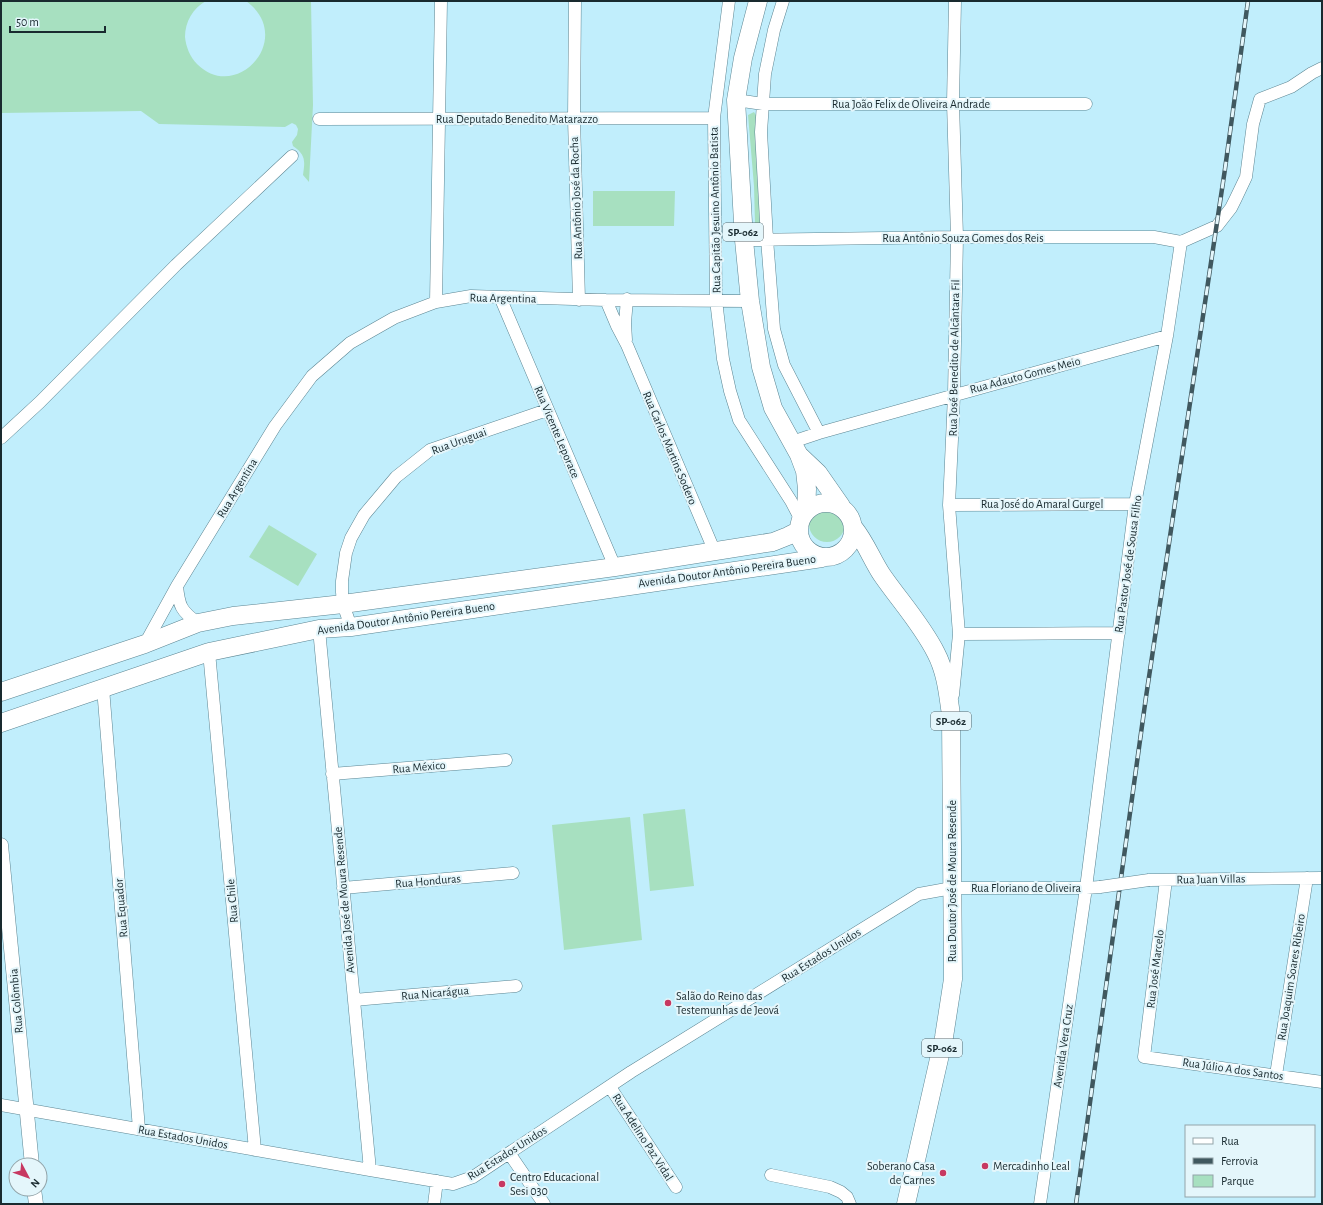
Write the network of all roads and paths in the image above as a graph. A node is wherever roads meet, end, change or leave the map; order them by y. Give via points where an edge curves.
1 (441, 1) edge
2 (575, 1) edge
3 (729, 1) edge
4 (758, 1) edge
5 (784, 1) edge
6 (954, 1) edge
7 (1322, 68) edge
8 (736, 100) junction
9 (953, 103) junction
10 (763, 104) junction
11 (1086, 104) dead end
12 (714, 118) junction
13 (319, 119) dead end
14 (439, 119) junction
15 (574, 119) junction
16 (292, 156) dead end
17 (957, 237) junction
18 (767, 239) junction
19 (744, 240) junction
20 (1181, 242) junction
21 (500, 297) junction
22 (627, 299) junction
23 (579, 300) junction
24 (606, 300) junction
25 (716, 300) junction
26 (750, 300) junction
27 (436, 302) junction
28 (1167, 336) junction
29 (627, 345) junction
30 (954, 395) junction
31 (547, 410) junction
32 (819, 433) junction
33 (1, 438) edge
34 (796, 449) junction
35 (1136, 504) junction
36 (949, 505) junction
37 (841, 506) junction
38 (802, 521) junction
39 (854, 528) junction
40 (714, 550) junction
41 (841, 553) junction
42 (822, 558) junction
43 (615, 567) junction
44 (881, 574) junction
45 (178, 586) junction
46 (343, 604) junction
47 (198, 623) junction
48 (351, 627) junction
49 (320, 629) junction
50 (1119, 633) junction
51 (959, 634) junction
52 (145, 644) junction
53 (209, 652) junction
54 (102, 688) junction
55 (1, 692) edge
56 (1, 704) edge
57 (951, 715) junction
58 (3, 722) edge
59 (506, 760) dead end
60 (332, 774) junction
61 (1, 845) edge
62 (514, 873) dead end
63 (1307, 878) junction
64 (1322, 878) edge
65 (1166, 880) junction
66 (1100, 886) joint
67 (343, 888) junction
68 (952, 888) junction
69 (1086, 888) junction
70 (516, 986) dead end
71 (354, 1000) junction
72 (1144, 1057) joint
73 (1276, 1075) junction
74 (1322, 1082) edge
75 (610, 1087) junction
76 (1, 1105) edge
77 (26, 1109) junction
78 (139, 1129) junction
79 (255, 1150) junction
80 (509, 1153) junction
81 (31, 1157) edge
82 (370, 1170) junction
83 (771, 1174) dead end
84 (437, 1181) junction
85 (676, 1187) dead end
86 (434, 1204) edge
87 (544, 1204) edge
88 (850, 1204) edge
89 (906, 1204) edge
90 (1040, 1204) edge

1 - 14 street
2 - 15 street, Rua Antônio José da Rocha
3 - 12 street, Rua Capitão Jesuino Antônio Batista
4 - 8 main road, SP-062 via 743,58
5 - 10 street via 774,30 765,74
6 - 9 street, Rua José Benedito de Alcântara Fil
7 - 20 street via 1291,87 1260,99 1253,124 1246,177 1231,208 1217,226
8 - 10 street, Rua João Felix de Oliveira Andrade
8 - 19 main road, SP-062
9 - 10 street, Rua João Felix de Oliveira Andrade
9 - 11 street, Rua João Felix de Oliveira Andrade
9 - 17 street, Rua José Benedito de Alcântara Fil
10 - 18 street via 761,132
12 - 15 street, Rua Deputado Benedito Matarazzo
12 - 25 street, Rua Capitão Jesuino Antônio Batista
13 - 14 street, Rua Deputado Benedito Matarazzo
14 - 15 street, Rua Deputado Benedito Matarazzo
14 - 27 street
15 - 23 street, Rua Antônio José da Rocha
16 - 33 street via 176,264
17 - 18 street, Rua Antônio Souza Gomes dos Reis
17 - 20 street, Rua Antônio Souza Gomes dos Reis via 1154,237
17 - 30 street, Rua José Benedito de Alcântara Fil
18 - 19 street, Rua Antônio Souza Gomes dos Reis
18 - 32 street via 774,328 784,365
19 - 26 main road, SP-062
20 - 28 street, Rua Pastor José de Sousa Filho
21 - 23 street, Rua Argentina
21 - 27 street, Rua Argentina via 471,296
21 - 31 street, Rua Vicente Leporace
22 - 24 street, Rua Argentina
22 - 25 street, Rua Argentina
22 - 29 street, Rua Carlos Martins Sodero
23 - 24 street, Rua Argentina
24 - 29 street, Rua Carlos Martins Sodero
25 - 26 street, Rua Argentina
25 - 38 street, Rua Capitão Jesuino Antônio Batista via 723,359 739,420
26 - 34 main road, SP-062 via 761,367 773,408
27 - 45 street, Rua Argentina via 394,318 350,343 312,376 275,426
28 - 30 street, Rua Adauto Gomes Meio
28 - 35 street, Rua Pastor José de Sousa Filho
29 - 40 street, Rua Carlos Martins Sodero
30 - 32 street, Rua Adauto Gomes Meio
30 - 36 street, Rua José Benedito de Alcântara Fil
31 - 43 street, Rua Vicente Leporace
31 - 46 street, Rua Uruguai via 430,450 396,477 364,516 351,538 342,581
32 - 34 street, Rua Adauto Gomes Meio
34 - 37 main road, SP-062 via 818,473
34 - 38 main road, SP-062 via 805,471 807,489
35 - 36 street, Rua José do Amaral Gurgel
35 - 50 street, Rua Pastor José de Sousa Filho
36 - 51 street, Rua José Benedito de Alcântara Fil
37 - 38 main road via 829,502 814,504
37 - 39 main road, SP-062 via 851,518
38 - 40 main road, Avenida Doutor Antônio Pereira Bueno via 788,536 773,542
38 - 42 main road, SP-062 via 801,542 810,553
39 - 41 main road via 849,546
39 - 44 main road, Rua Doutor José de Moura Resende / SP-062 via 863,539
40 - 43 main road, Avenida Doutor Antônio Pereira Bueno
41 - 42 main road
41 - 44 main road, Rua Doutor José de Moura Resende / SP-062 via 855,555
42 - 48 main road, Avenida Doutor Antônio Pereira Bueno
43 - 46 main road, Avenida Doutor Antônio Pereira Bueno
44 - 57 main road, Rua Doutor José de Moura Resende / SP-062 via 922,630 936,654 946,682
45 - 47 street via 179,603 186,615
45 - 52 street, Rua Argentina
46 - 47 main road, Avenida Doutor Antônio Pereira Bueno via 233,616
46 - 48 street, Rua Uruguai
47 - 52 main road, Avenida Doutor Antônio Pereira Bueno
48 - 49 main road, Avenida Doutor Antônio Pereira Bueno
49 - 53 main road, Avenida Doutor Antônio Pereira Bueno
49 - 60 street, Avenida José de Moura Resende
50 - 51 street
50 - 69 street, Rua Pastor José de Sousa Filho
51 - 57 street, Rua José Benedito de Alcântara Fil
52 - 55 main road, Avenida Doutor Antônio Pereira Bueno
53 - 54 main road, Avenida Doutor Antônio Pereira Bueno
53 - 79 street, Rua Chile
54 - 58 main road, Avenida Doutor Antônio Pereira Bueno
54 - 78 street, Rua Equador
56 - 58 main road via 4,711
57 - 68 main road, Rua Doutor José de Moura Resende / SP-062
59 - 60 street, Rua México
60 - 67 street, Avenida José de Moura Resende
61 - 77 street, Rua Colômbia
62 - 67 street, Rua Honduras
63 - 64 street, Rua Juan Villas
63 - 65 street, Rua Juan Villas
63 - 73 street, Rua Joaquim Soares Ribeiro
65 - 66 street, Rua Juan Villas, bridge
65 - 72 street, Rua José Marcelo
66 - 69 street, Rua Floriano de Oliveira
67 - 71 street, Avenida José de Moura Resende
68 - 69 street, Rua Floriano de Oliveira
68 - 75 street, Rua Estados Unidos via 919,894
68 - 89 main road, Rua Doutor José de Moura Resende / SP-062 via 953,979 944,1037
69 - 90 street, Avenida Vera Cruz
70 - 71 street, Rua Nicarágua
71 - 82 street, Avenida José de Moura Resende
72 - 73 street, Rua Júlio A dos Santos
73 - 74 street, Rua Júlio A dos Santos
75 - 80 street, Rua Estados Unidos
75 - 85 street, Rua Adelino Paz Vidal
76 - 77 street, Rua Estados Unidos
77 - 78 street, Rua Estados Unidos
77 - 81 street, Rua Colômbia
78 - 79 street, Rua Estados Unidos
79 - 82 street, Rua Estados Unidos
80 - 84 street, Rua Estados Unidos via 473,1177 453,1184
80 - 87 street
82 - 84 street, Rua Estados Unidos
83 - 88 street via 830,1187 847,1197
84 - 86 street

